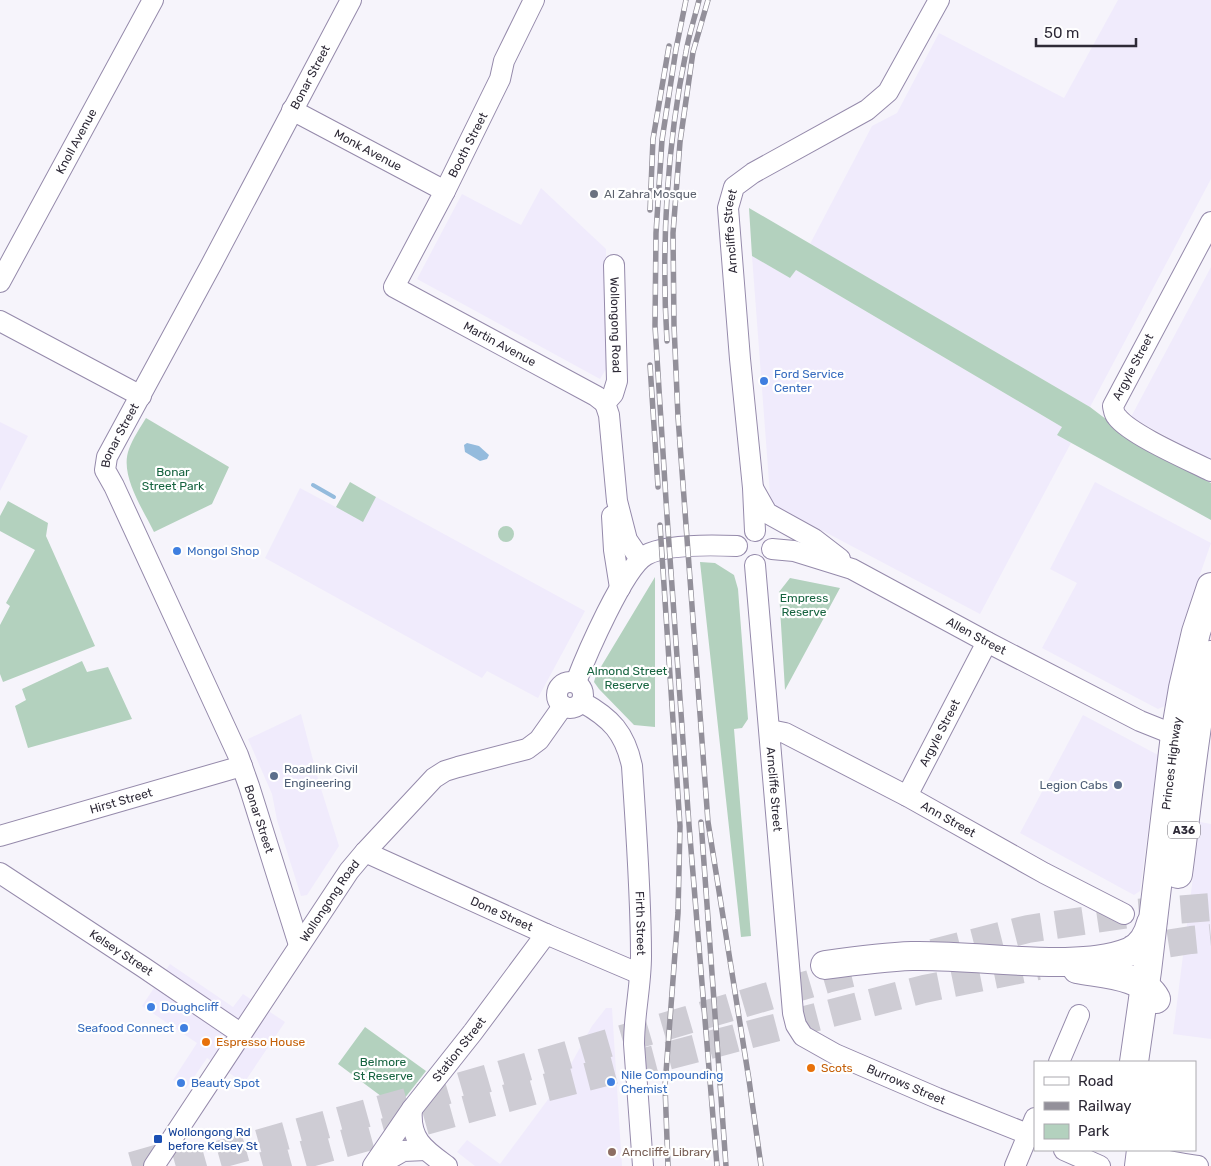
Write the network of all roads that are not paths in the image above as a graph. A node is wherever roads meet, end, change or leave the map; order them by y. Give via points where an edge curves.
1 (153, 0) edge
2 (350, 0) edge
3 (534, 0) edge
4 (939, 0) edge
5 (292, 110) junction
6 (445, 191) junction
7 (1211, 222) edge
8 (614, 265) dead end
9 (0, 282) edge
10 (394, 287) joint
11 (0, 321) edge
12 (140, 396) junction
13 (605, 403) junction
14 (1211, 471) edge
15 (753, 488) junction
16 (617, 501) junction
17 (755, 531) junction
18 (737, 546) junction
19 (772, 549) junction
20 (640, 559) junction
21 (755, 565) junction
22 (852, 569) junction
23 (1211, 587) edge
24 (620, 588) junction
25 (987, 642) junction
26 (1211, 651) edge
27 (572, 704) junction
28 (770, 730) junction
29 (1176, 736) junction
30 (242, 766) junction
31 (907, 796) junction
32 (0, 836) edge
33 (365, 852) junction
34 (0, 873) edge
35 (1154, 906) junction
36 (1124, 914) dead end
37 (546, 934) junction
38 (298, 945) junction
39 (1039, 962) junction
40 (825, 965) dead end
41 (640, 974) junction
42 (1145, 985) junction
43 (1160, 1010) junction
44 (793, 1013) joint
45 (1080, 1015) dead end
46 (240, 1033) junction
47 (1059, 1061) edge
48 (1134, 1061) edge
49 (1153, 1061) edge
50 (412, 1109) junction
51 (1033, 1130) edge
52 (426, 1150) junction
53 (1066, 1151) edge
54 (1133, 1156) edge
55 (154, 1166) edge
56 (373, 1166) edge
57 (377, 1166) edge
58 (447, 1166) edge
59 (643, 1166) edge
60 (1015, 1166) edge
61 (1100, 1166) edge
62 (1198, 1166) edge

1 - 9 street, Knoll Avenue
2 - 5 street, Bonar Street
3 - 6 street, Booth Street via 504,61 500,80
4 - 15 street, Arncliffe Street via 888,92 867,110 753,173 734,187 728,208
5 - 6 street, Monk Avenue
5 - 12 street, Bonar Street
6 - 10 street, Booth Street
7 - 14 street, Argyle Street via 1113,406 1119,420 1146,438
8 - 13 street, Wollongong Road via 617,381 613,394
10 - 13 street, Martin Avenue
11 - 12 street
12 - 30 street, Bonar Street via 107,457 105,470
13 - 16 street via 610,415
15 - 17 street, Arncliffe Street
15 - 22 street via 767,513 814,539
16 - 20 street via 628,540
16 - 24 street via 612,511
17 - 18 street via 742,537
17 - 19 street via 765,535
18 - 20 street via 700,545 654,552
18 - 21 street via 742,560
19 - 21 street via 768,558
19 - 22 street, Allen Street via 794,550
20 - 24 street
21 - 28 street, Arncliffe Street
22 - 25 street, Allen Street
23 - 29 highway, Princes Highway / A36 via 1196,632
24 - 27 street via 576,682 563,684 558,690 558,699
25 - 29 street, Allen Street via 1140,721
25 - 31 street, Argyle Street
26 - 43 highway, Princes Highway / A36 via 1196,734
27 - 33 street, Wollongong Road via 527,749 458,766 434,778
27 - 41 street, Firth Street via 605,716 623,738 630,758
28 - 31 street, Ann Street via 785,733
28 - 44 street, Arncliffe Street
29 - 35 highway, Princes Highway / A36
30 - 32 street, Hirst Street
30 - 38 street, Bonar Street
31 - 36 street, Ann Street
33 - 37 street, Done Street
33 - 38 street, Wollongong Road
34 - 46 street, Kelsey Street
35 - 39 highway via 1146,938 1130,952 1094,960
35 - 42 highway, Princes Highway / A36
37 - 41 street, Done Street
37 - 50 street, Station Street
38 - 46 street, Wollongong Road
39 - 40 highway via 912,956
39 - 42 highway
41 - 59 street, Firth Street via 634,1044
42 - 43 highway
42 - 48 highway, Princes Highway / A36
43 - 49 highway, Princes Highway / A36
44 - 51 street, Burrows Street via 803,1036 835,1054 937,1098
45 - 47 street
46 - 55 street, Wollongong Road
50 - 52 street via 413,1131
50 - 56 street, Station Street
51 - 60 street
52 - 57 street via 403,1151
52 - 58 street
53 - 61 street
54 - 62 street

